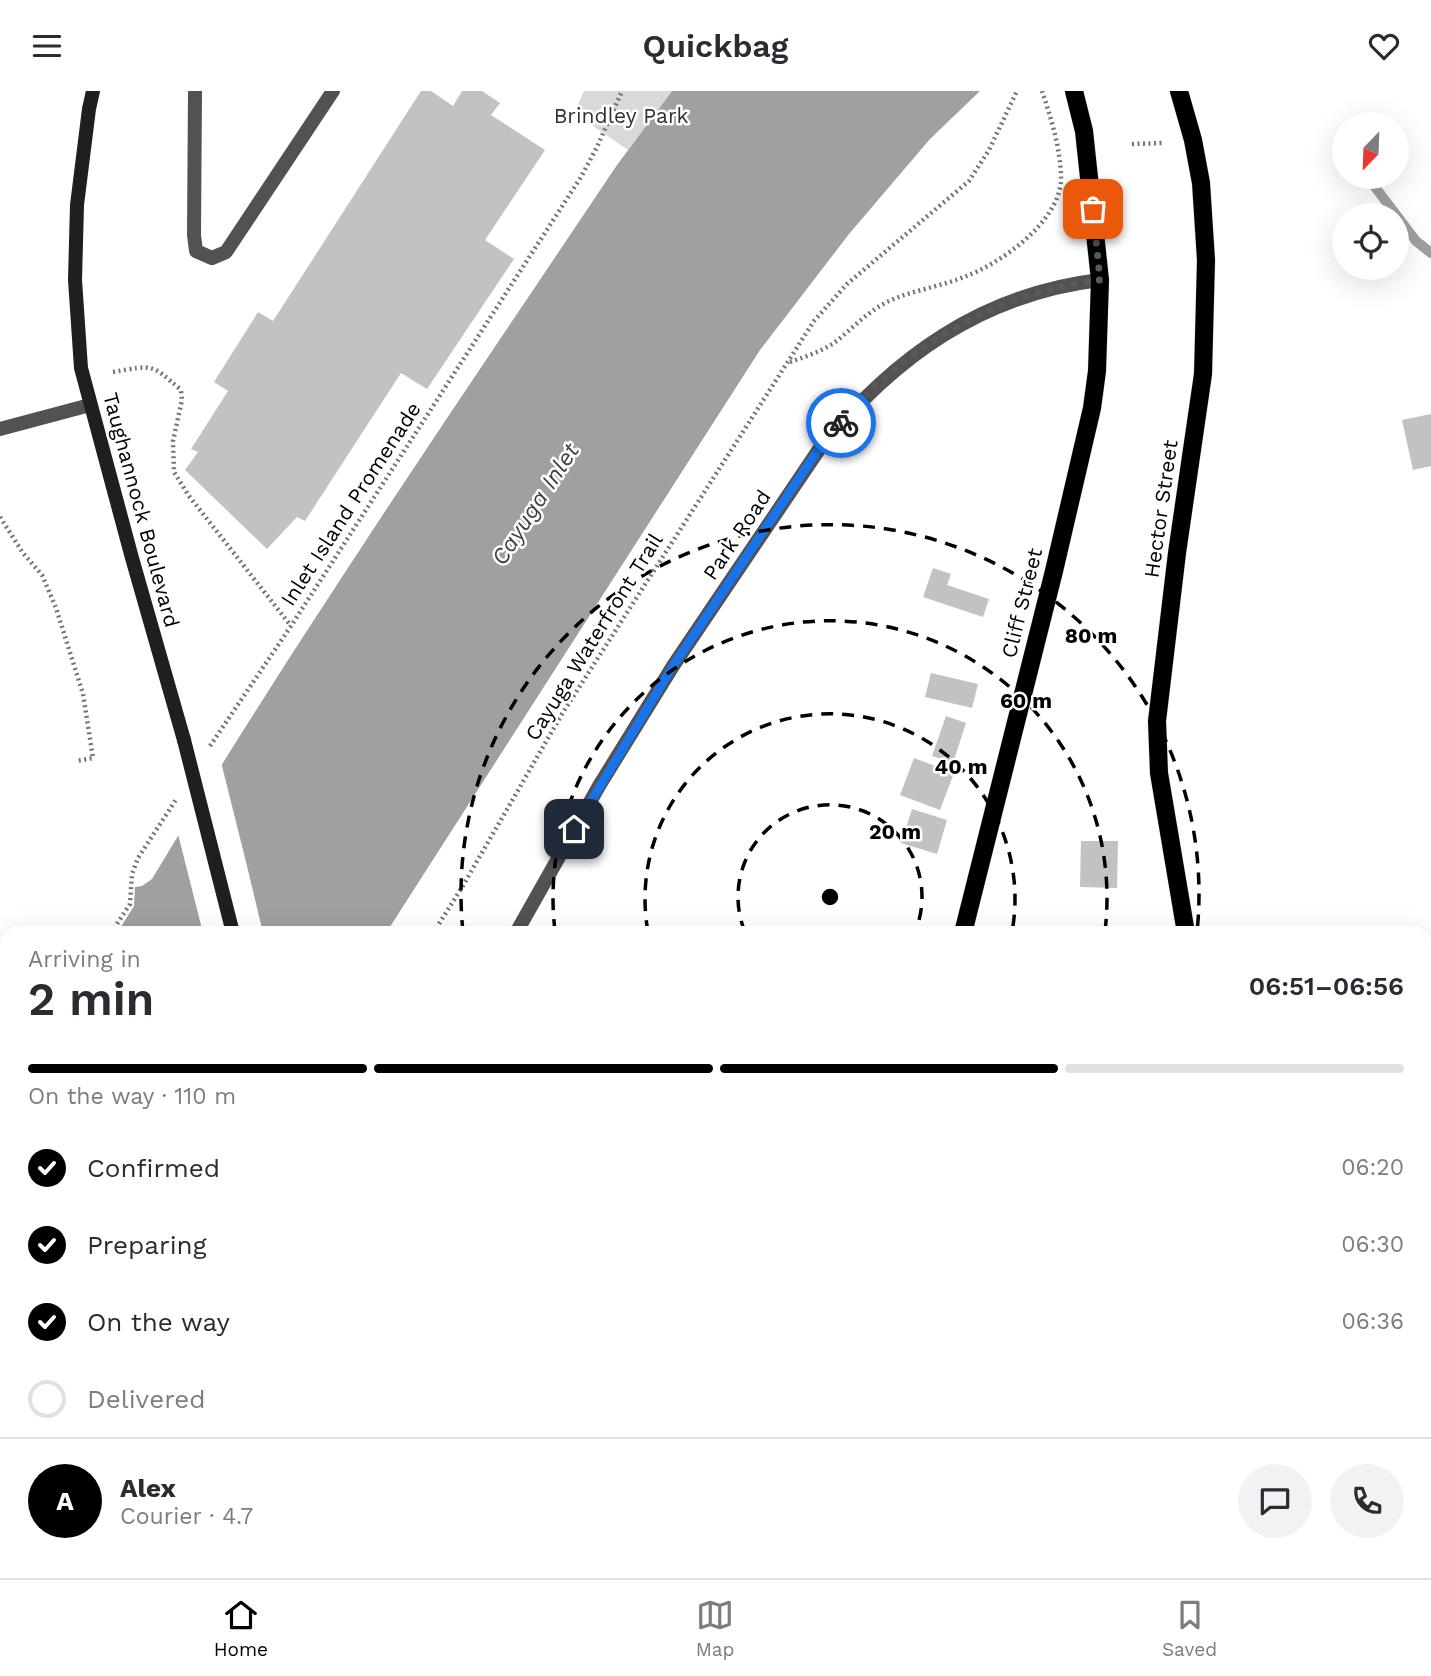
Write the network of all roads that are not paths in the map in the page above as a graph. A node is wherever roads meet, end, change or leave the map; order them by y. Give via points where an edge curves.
1 (93, 91) edge
2 (195, 91) edge
3 (333, 91) edge
4 (1074, 91) edge
5 (1179, 91) edge
6 (1100, 280) junction
7 (90, 405) junction
8 (0, 429) edge
9 (231, 926) edge
10 (520, 926) edge
11 (965, 926) edge
12 (1185, 926) edge

1 - 7 main road, Taughannock Boulevard via 77,205 75,280 81,367
2 - 3 street via 194,236 196,251 212,258 226,252
4 - 6 main road, Cliff Street via 1084,131
5 - 12 main road, Hector Street via 1201,183 1206,260 1203,375 1157,721 1159,773
6 - 10 street, Park Road via 1065,284 994,306 946,332 877,384 837,427 673,666
6 - 11 main road, Cliff Street via 1092,408
7 - 8 street
7 - 9 main road, Taughannock Boulevard, bridge

